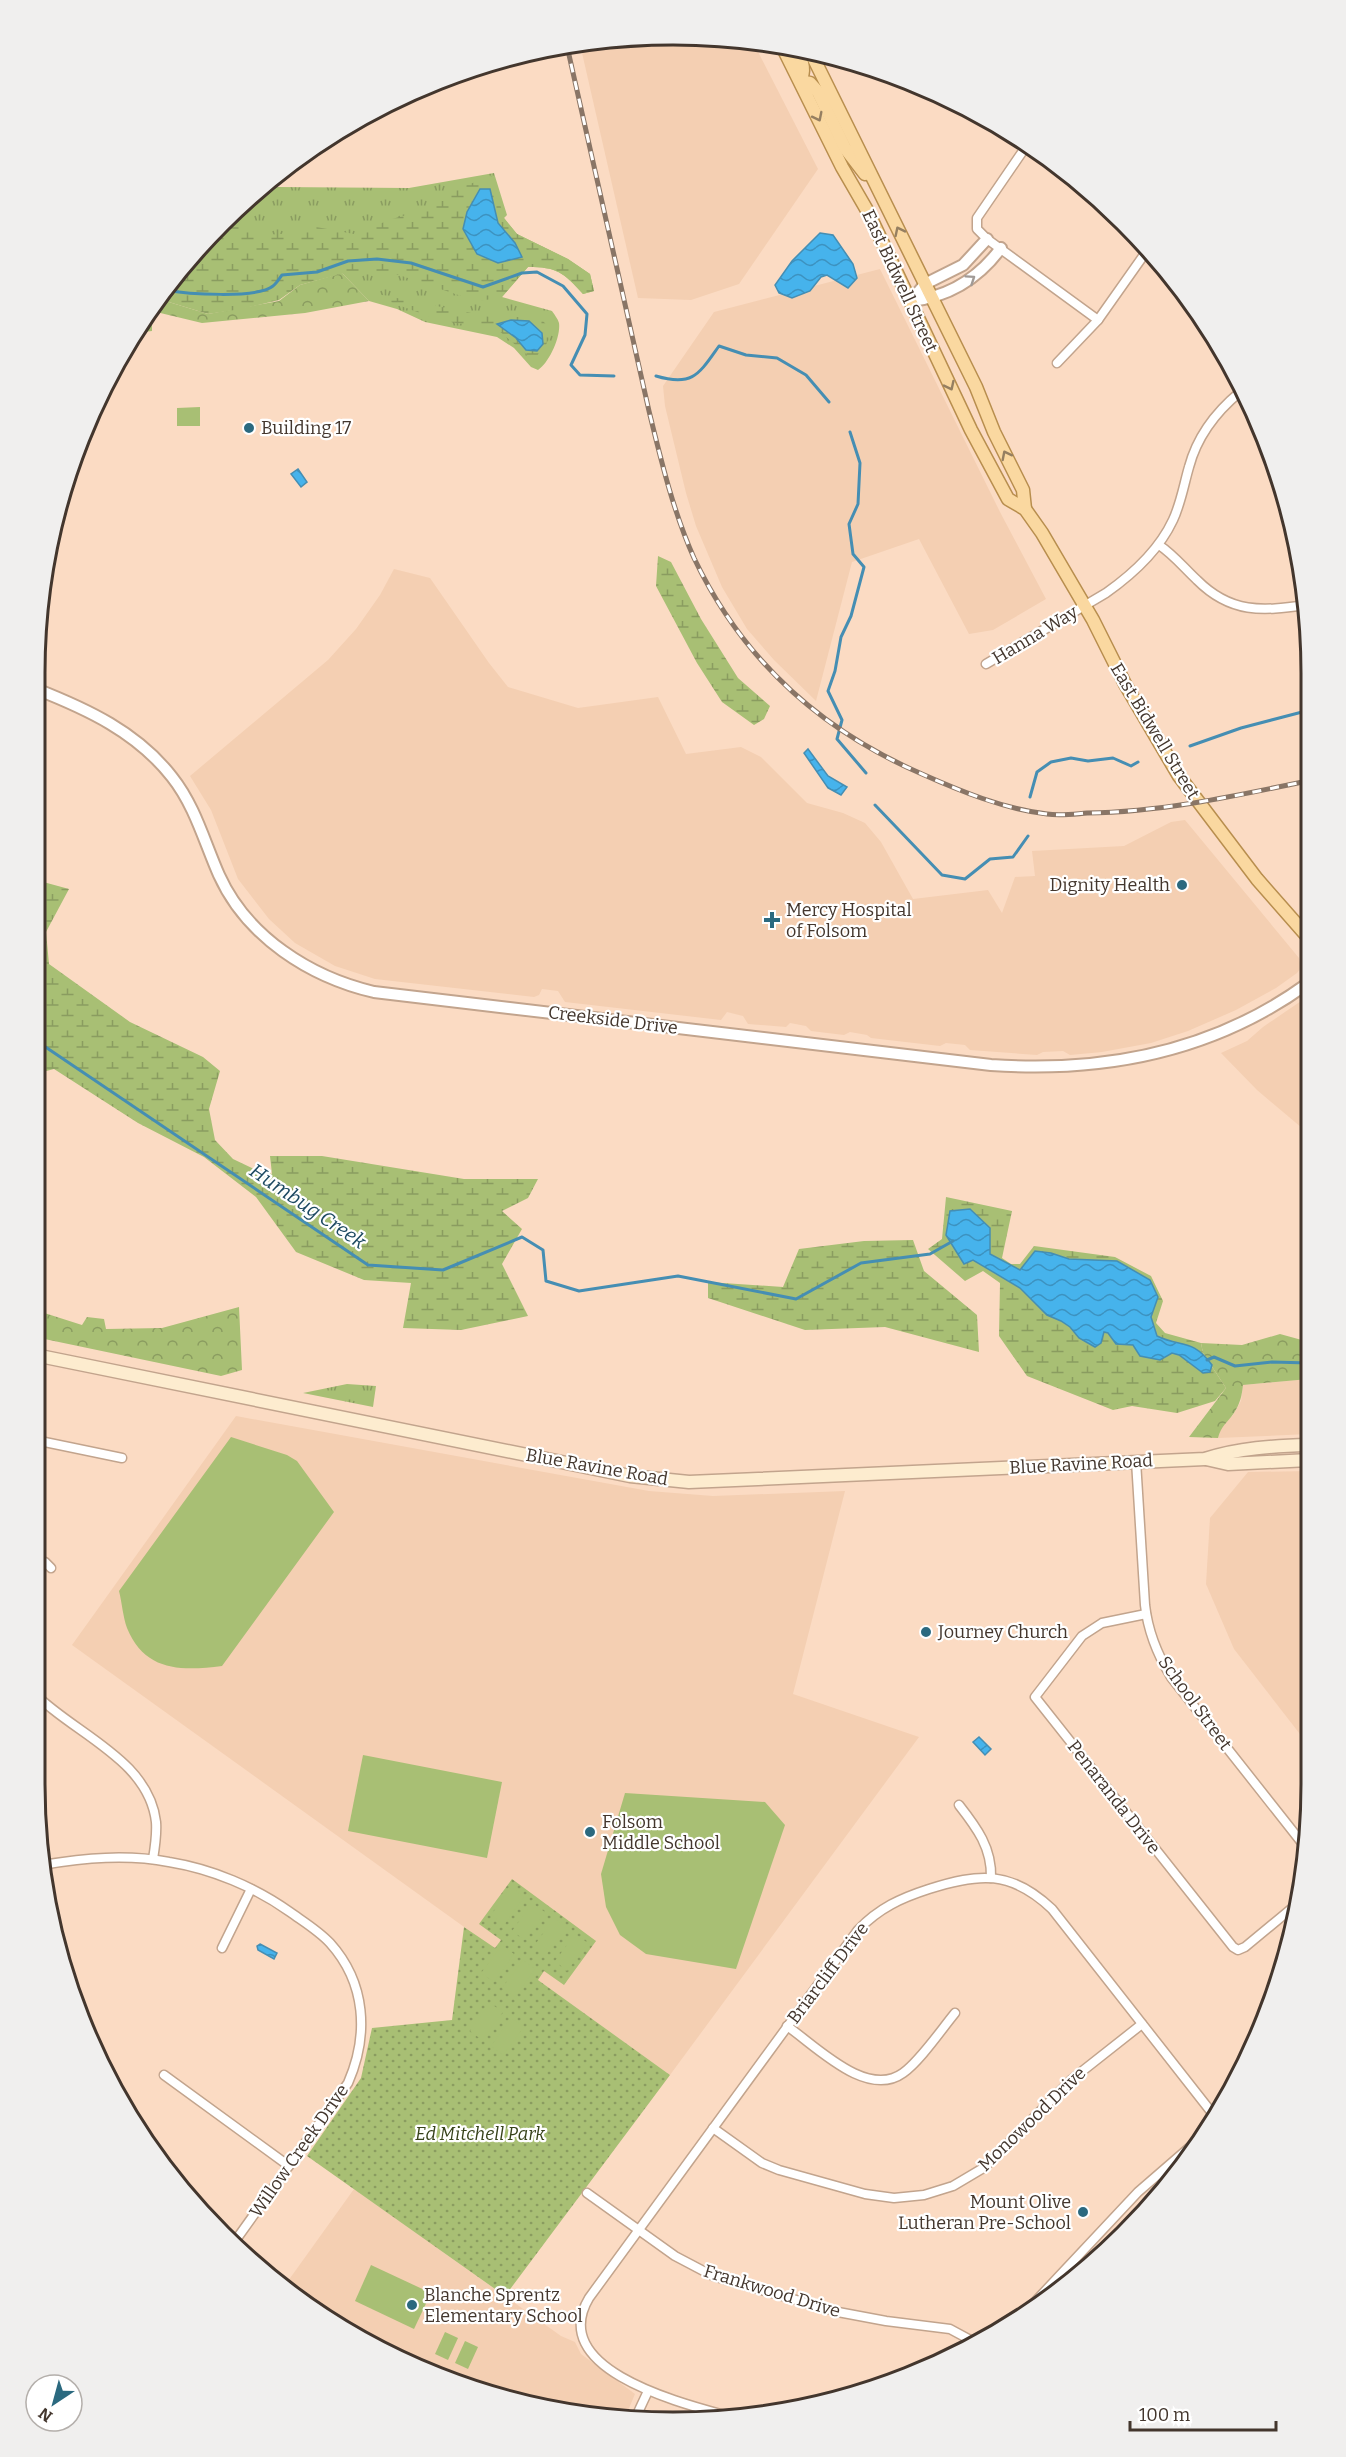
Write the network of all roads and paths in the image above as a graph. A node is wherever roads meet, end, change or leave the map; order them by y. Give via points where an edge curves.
1 (787, 55) edge
2 (801, 58) edge
3 (815, 61) edge
4 (800, 81) junction
5 (1023, 151) edge
6 (884, 199) junction
7 (987, 239) junction
8 (1000, 248) junction
9 (1143, 257) edge
10 (925, 284) junction
11 (932, 299) junction
12 (910, 301) junction
13 (1098, 320) junction
14 (1058, 363) dead end
15 (1236, 396) edge
16 (1025, 509) junction
17 (1159, 545) junction
18 (1084, 606) junction
19 (1297, 606) edge
20 (986, 664) dead end
21 (45, 692) edge
22 (1301, 929) edge
23 (1301, 988) edge
24 (45, 1357) edge
25 (45, 1442) edge
26 (1301, 1446) edge
27 (1301, 1450) edge
28 (122, 1458) dead end
29 (1205, 1459) junction
30 (1301, 1460) edge
31 (1136, 1461) junction
32 (1255, 1463) junction
33 (45, 1562) edge
34 (51, 1568) dead end
35 (1146, 1614) junction
36 (45, 1704) edge
37 (959, 1805) dead end
38 (1299, 1839) edge
39 (153, 1859) junction
40 (50, 1864) edge
41 (991, 1878) junction
42 (251, 1888) junction
43 (1288, 1911) edge
44 (222, 1948) dead end
45 (955, 2013) dead end
46 (1142, 2024) junction
47 (787, 2026) junction
48 (164, 2075) dead end
49 (1210, 2110) edge
50 (713, 2128) junction
51 (1176, 2159) edge
52 (289, 2166) junction
53 (587, 2193) dead end
54 (639, 2230) junction
55 (238, 2237) edge
56 (1048, 2287) edge
57 (968, 2338) edge
58 (648, 2391) junction
59 (639, 2411) edge
60 (713, 2411) edge

1 - 4 main road, East Bidwell Street
2 - 4 main road via 804,73
3 - 6 main road, East Bidwell Street
4 - 6 main road via 810,83 818,92 845,148
4 -> 12 main road, East Bidwell Street
5 - 7 street via 977,218 977,229
10 -> 6 main road, East Bidwell Street
7 - 8 street
7 - 10 street via 963,265
11 -> 8 street via 979,274
8 - 13 street
9 - 13 street
10 - 11 main road, East Bidwell Street
10 - 12 street
11 - 12 street
16 -> 11 main road, East Bidwell Street via 1023,490
12 -> 16 main road, East Bidwell Street via 998,481 1008,499
13 - 14 street
15 - 17 street, Hanna Way via 1216,416 1199,443 1174,518
16 - 18 main road, East Bidwell Street
17 - 18 street, Hanna Way via 1120,583
17 - 19 street via 1204,587 1227,602 1268,610
18 - 20 street, Hanna Way
18 - 22 main road, East Bidwell Street via 1179,776 1257,879
21 - 23 street, Creekside Drive via 118,727 157,759 173,777 196,816 231,896 266,937 309,968 374,992 991,1065 1060,1068 1136,1058 1229,1031
24 - 31 main road, Blue Ravine Road via 651,1479 721,1482
25 - 28 street
26 - 29 main road, Blue Ravine Road via 1228,1451
27 - 32 main road via 1259,1456
29 - 31 main road, Blue Ravine Road
29 - 32 main road, Blue Ravine Road via 1228,1464
30 - 32 main road, Blue Ravine Road
31 - 35 street, School Street
33 - 34 street
35 - 38 street, School Street via 1157,1651 1171,1677
35 - 43 street, Penaranda Drive via 1102,1623 1082,1636 1035,1697 1233,1947 1245,1947
36 - 39 street via 120,1760 140,1781 154,1814
37 - 41 street via 983,1839
39 - 40 street, Willow Creek Drive via 110,1857
39 - 42 street, Willow Creek Drive via 211,1872
41 - 46 street, Briarcliff Drive via 1019,1885 1052,1909
41 - 47 street, Briarcliff Drive via 959,1879 880,1909 858,1930
42 - 44 street
42 - 52 street, Willow Creek Drive via 329,1941 352,1976 361,2009 361,2043 348,2083
45 - 47 street via 909,2068 898,2076 878,2081 858,2076
46 - 49 street, Briarcliff Drive
46 - 50 street, Monowood Drive via 1071,2080 985,2167 953,2186 924,2195 894,2198 865,2194 779,2170 754,2158
47 - 50 street, Briarcliff Drive
48 - 52 street
50 - 54 street, Briarcliff Drive
51 - 56 street via 1138,2192
52 - 55 street, Willow Creek Drive
53 - 54 street, Frankwood Drive
54 - 57 street, Frankwood Drive via 675,2256 729,2282 862,2318 941,2326
54 - 58 street, Briarcliff Drive via 589,2298 581,2324 586,2344 594,2355
58 - 59 street
58 - 60 street, Briarcliff Drive

